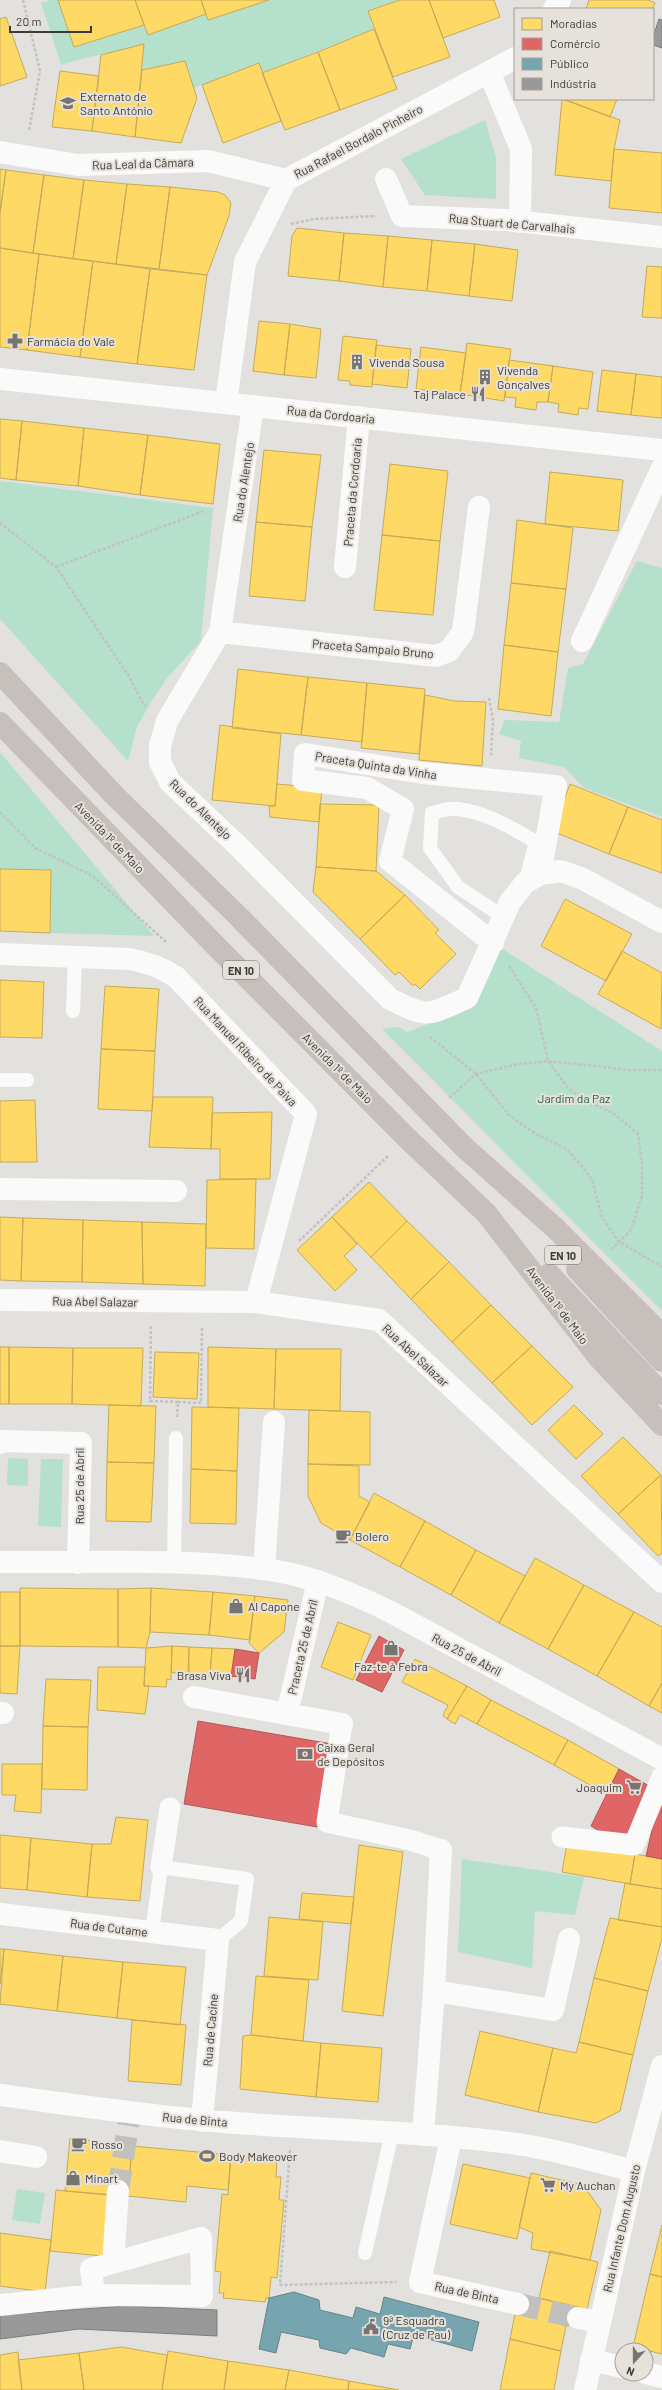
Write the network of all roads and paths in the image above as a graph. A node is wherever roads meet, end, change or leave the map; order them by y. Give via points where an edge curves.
1 (23, 0) edge
2 (514, 59) edge
3 (489, 72) junction
4 (0, 152) edge
5 (25, 155) junction
6 (386, 179) dead end
7 (286, 180) junction
8 (402, 216) junction
9 (520, 222) junction
10 (258, 232) junction
11 (662, 238) edge
12 (0, 378) edge
13 (226, 403) junction
14 (254, 406) junction
15 (359, 417) junction
16 (662, 450) edge
17 (662, 468) edge
18 (478, 506) dead end
19 (204, 511) dead end
20 (0, 523) edge
21 (56, 567) junction
22 (344, 567) dead end
23 (220, 632) junction
24 (582, 641) dead end
25 (0, 673) edge
26 (489, 698) dead end
27 (167, 721) junction
28 (0, 723) edge
29 (490, 760) dead end
30 (0, 812) edge
31 (533, 879) junction
32 (502, 916) junction
33 (662, 922) edge
34 (167, 943) dead end
35 (493, 943) junction
36 (0, 954) edge
37 (75, 958) junction
38 (73, 1012) dead end
39 (425, 1032) dead end
40 (548, 1061) junction
41 (662, 1070) edge
42 (476, 1074) junction
43 (0, 1080) edge
44 (27, 1080) dead end
45 (432, 1113) junction
46 (407, 1138) junction
47 (465, 1148) junction
48 (0, 1189) edge
49 (176, 1191) dead end
50 (486, 1213) junction
51 (618, 1241) junction
52 (271, 1247) junction
53 (662, 1267) edge
54 (596, 1270) junction
55 (0, 1300) edge
56 (152, 1302) junction
57 (203, 1302) junction
58 (256, 1302) junction
59 (662, 1334) edge
60 (662, 1361) edge
61 (662, 1394) edge
62 (178, 1402) junction
63 (274, 1422) dead end
64 (662, 1425) edge
65 (176, 1438) joint
66 (0, 1443) edge
67 (0, 1562) edge
68 (78, 1563) junction
69 (174, 1563) junction
70 (264, 1569) junction
71 (318, 1581) junction
72 (662, 1582) edge
73 (194, 1697) dead end
74 (287, 1714) junction
75 (342, 1724) joint
76 (662, 1759) edge
77 (662, 1777) edge
78 (170, 1808) dead end
79 (562, 1836) dead end
80 (441, 1850) joint
81 (161, 1867) junction
82 (0, 1914) edge
83 (152, 1932) junction
84 (569, 1939) dead end
85 (218, 1940) junction
86 (434, 1991) junction
87 (662, 2066) edge
88 (0, 2095) edge
89 (202, 2120) junction
90 (291, 2126) junction
91 (392, 2132) junction
92 (422, 2135) junction
93 (451, 2138) junction
94 (0, 2151) edge
95 (36, 2156) dead end
96 (634, 2171) junction
97 (118, 2191) tunnel mouth
98 (365, 2253) dead end
99 (113, 2263) junction
100 (420, 2282) junction
101 (94, 2295) junction
102 (518, 2304) tunnel mouth
103 (0, 2305) edge
104 (578, 2318) tunnel mouth
105 (600, 2322) junction
106 (591, 2360) junction
107 (614, 2365) edge
108 (585, 2390) edge

1 - 5 path via 40,71
2 - 3 street, Rua Rafael Bordalo Pinheiro
3 - 7 street, Rua Rafael Bordalo Pinheiro
3 - 9 street via 521,149
4 - 5 street, Rua Leal da Câmara
5 - 7 street, Rua Leal da Câmara via 78,165 208,161
6 - 8 street
7 - 10 street, Rua Rafael Bordalo Pinheiro
8 - 9 street, Rua Stuart de Carvalhais
8 - 10 path via 314,219
9 - 11 street, Rua Stuart de Carvalhais
10 - 13 street, Rua Rafael Bordalo Pinheiro via 245,262
12 - 13 street, Rua da Cordoaria
13 - 14 street, Rua da Cordoaria
14 - 15 street, Rua da Cordoaria
14 - 23 street, Rua do Alentejo
15 - 16 street, Rua da Cordoaria
15 - 22 street, Praceta da Cordoaria
17 - 24 street
18 - 23 street, Praceta Sampaio Bruno via 463,632 449,650 436,656
19 - 21 path
20 - 21 path
21 - 27 path via 128,675 146,710
23 - 27 street, Rua do Alentejo
25 - 45 main road, EN 10 via 114,794
26 - 29 path via 493,720
27 - 35 street, Rua do Alentejo via 160,746 160,762 170,782 238,845 390,999 418,1013 432,1014 467,998
28 - 46 main road, Avenida 1º de Maio / EN 10 via 144,873
30 - 34 path via 35,848 93,876
31 - 32 street, Rua do Alentejo
31 - 32 lane via 536,842 506,824 476,814 456,809 432,813 430,848 458,887
31 - 33 street via 560,871 583,879
31 - 35 street, Praceta Quinta da Vinha via 556,786 423,773 305,754 303,780 367,788 403,808 390,862
32 - 35 street, Rua do Alentejo
35 - 40 path via 536,1008
36 - 37 street, Rua Manuel Ribeiro de Paiva
37 - 38 lane
37 - 52 street, Rua Manuel Ribeiro de Paiva via 146,961 176,977 306,1114
39 - 42 path
40 - 41 path via 630,1070
40 - 42 path via 518,1064
40 - 51 path via 569,1089 592,1104 613,1113 638,1134 642,1164 642,1196 631,1230
42 - 45 path
42 - 51 path via 509,1115 536,1134 568,1150 592,1179 602,1217
43 - 44 lane
45 - 47 main road, EN 10
46 - 50 main road, Avenida 1º de Maio / EN 10
46 - 52 path via 288,1251
47 - 54 main road, EN 10 via 555,1228
47 - 60 main road, EN 10
48 - 49 street
50 - 61 main road, EN 10 via 531,1255
50 - 64 main road, Avenida 1º de Maio / EN 10 via 599,1358
51 - 53 path
51 - 54 path
52 - 58 street, Rua Manuel Ribeiro de Paiva
54 - 59 main road, EN 10
55 - 56 street, Rua Abel Salazar
56 - 57 street, Rua Abel Salazar
56 - 62 path via 150,1401
57 - 58 street, Rua Abel Salazar
57 - 62 path via 201,1403
58 - 72 street, Rua Abel Salazar via 379,1320
62 - 65 path
63 - 70 street
65 - 69 lane
66 - 68 street, Rua 25 de Abril via 81,1443
67 - 68 street, Rua 25 de Abril
68 - 69 street, Rua 25 de Abril
69 - 70 street, Rua 25 de Abril
70 - 71 street, Rua 25 de Abril
71 - 74 street, Praceta 25 de Abril
71 - 76 street, Rua 25 de Abril via 389,1611
73 - 74 street
74 - 75 street
75 - 80 street via 327,1822 410,1840
77 - 79 street via 634,1845
78 - 81 street
80 - 86 street
81 - 83 lane
81 - 85 lane via 247,1879 241,1921
82 - 83 street, Rua de Cutame
83 - 85 street, Rua de Cutame
84 - 86 street via 553,2010
85 - 89 street, Rua de Cacine
86 - 92 street
87 - 96 street, Rua Infante Dom Augusto
88 - 89 street, Rua de Binta
89 - 90 street, Rua de Binta
90 - 91 street, Rua de Binta
90 - 100 path via 280,2285
91 - 92 street, Rua de Binta
91 - 98 lane
92 - 93 street, Rua de Binta
93 - 96 street, Rua de Binta via 546,2149
93 - 100 street, Rua de Binta
94 - 95 street
96 - 105 street, Rua Infante Dom Augusto
97 - 99 street
99 - 101 street via 91,2270
99 - 101 street via 201,2238 202,2296
100 - 102 street, Rua de Binta
101 - 103 street
104 - 105 street
105 - 106 street, Rua Infante Dom Augusto
106 - 107 street
106 - 108 street, Rua Infante Dom Augusto

